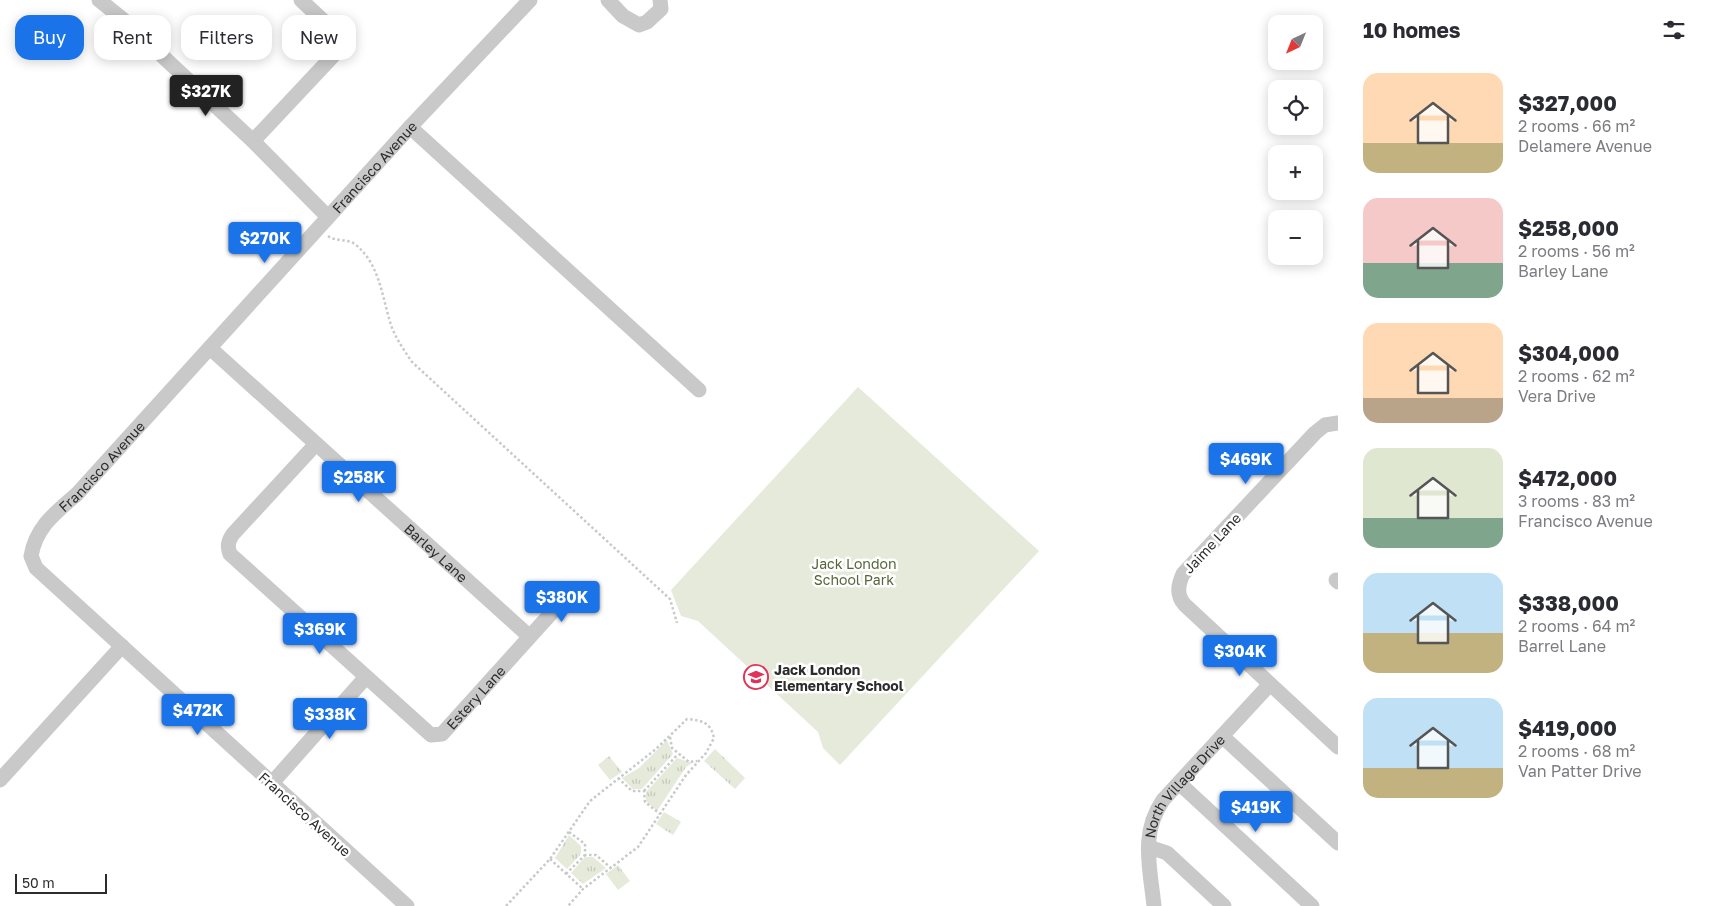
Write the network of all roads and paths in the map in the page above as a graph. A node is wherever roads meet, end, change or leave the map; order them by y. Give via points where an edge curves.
1 (99, 0) edge
2 (301, 0) edge
3 (608, 0) edge
4 (660, 0) edge
5 (526, 1) edge
6 (410, 127) junction
7 (253, 141) junction
8 (324, 222) junction
9 (210, 348) junction
10 (700, 390) dead end
11 (1338, 423) edge
12 (316, 444) junction
13 (573, 589) dead end
14 (677, 623) dead end
15 (529, 636) junction
16 (122, 646) junction
17 (366, 677) junction
18 (1270, 684) junction
19 (671, 736) junction
20 (1222, 736) junction
21 (1336, 741) edge
22 (678, 754) junction
23 (698, 761) junction
24 (618, 778) junction
25 (0, 780) edge
26 (272, 783) junction
27 (1179, 783) junction
28 (644, 791) junction
29 (660, 814) junction
30 (569, 832) junction
31 (1338, 843) edge
32 (1148, 847) junction
33 (585, 855) junction
34 (550, 859) junction
35 (611, 868) junction
36 (566, 874) junction
37 (583, 889) junction
38 (407, 906) edge
39 (506, 906) edge
40 (568, 906) edge
41 (1154, 906) edge
42 (1224, 906) edge
43 (1312, 906) edge

1 - 7 street via 126,21
2 - 7 street via 346,42
3 - 4 street via 623,16 639,25 661,9
5 - 6 street, Francisco Avenue
6 - 8 street, Francisco Avenue
6 - 10 street
7 - 8 street
8 - 9 street, Francisco Avenue
8 - 14 path via 329,237 355,243 365,254 376,272 400,345 412,362 670,599
9 - 12 street, Barley Lane
9 - 16 street, Francisco Avenue via 77,494 48,518 38,531 32,548 31,556 36,568
11 - 18 street, Jaime Lane via 1325,425 1315,433 1183,574 1178,587 1185,605
12 - 15 street, Barley Lane
12 - 17 street, Estery Lane via 233,534 228,547 230,554
13 - 15 street, Estery Lane
15 - 17 street, Estery Lane via 437,736 431,735
16 - 25 street
16 - 26 street, Francisco Avenue
17 - 26 street
18 - 20 street, North Village Drive
18 - 21 street
19 - 22 path via 672,748
19 - 23 path via 688,719 707,723 714,738
19 - 24 path
20 - 27 street, North Village Drive
20 - 31 street
22 - 23 path via 690,762
22 - 28 path
23 - 29 path
24 - 28 path via 632,791
24 - 30 path via 590,801
26 - 38 street, Francisco Avenue
27 - 32 street, North Village Drive via 1153,814
27 - 43 street
28 - 29 path via 645,802
29 - 35 path via 638,847
30 - 33 path via 585,844
30 - 34 path
32 - 41 street, North Village Drive
32 - 42 street via 1167,853
33 - 35 path via 596,855
33 - 36 path
34 - 36 path
34 - 39 path
35 - 37 path
36 - 37 path
37 - 40 path

